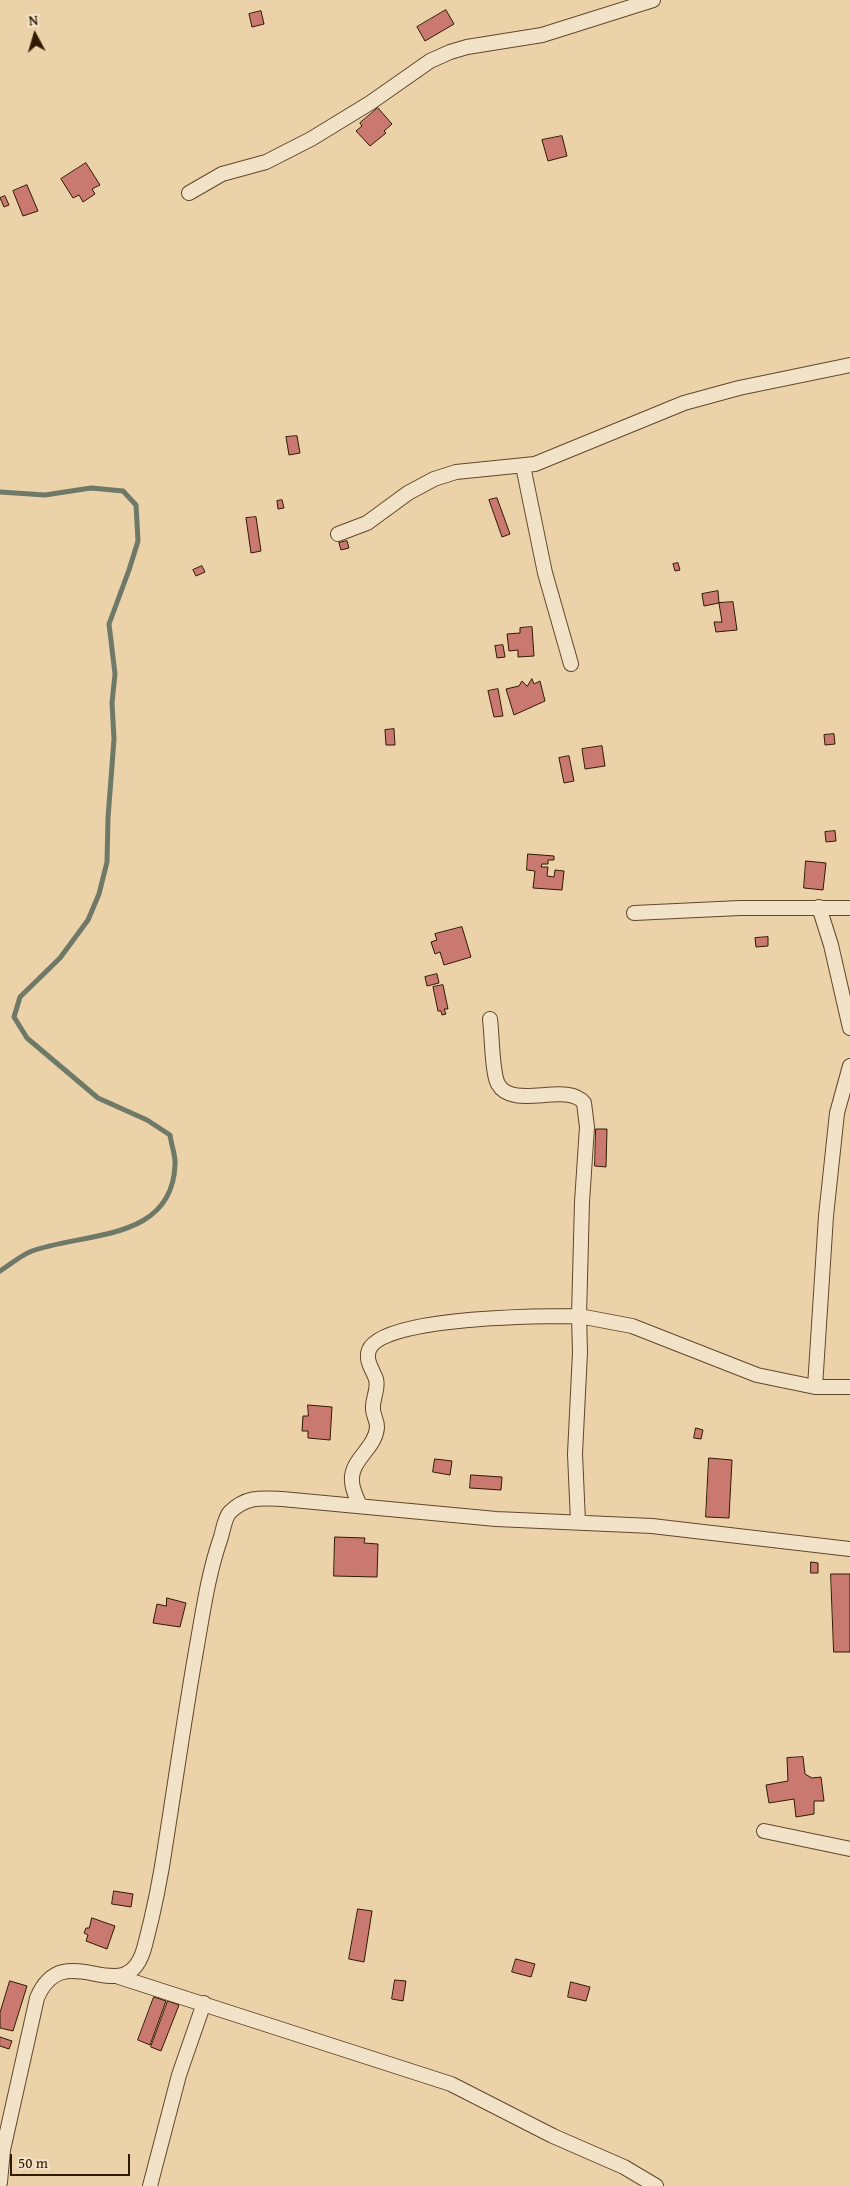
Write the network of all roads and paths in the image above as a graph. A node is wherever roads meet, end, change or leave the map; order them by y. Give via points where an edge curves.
1 (652, 0) edge
2 (189, 193) dead end
3 (850, 365) edge
4 (523, 466) junction
5 (338, 534) dead end
6 (571, 664) dead end
7 (819, 907) junction
8 (850, 908) edge
9 (634, 913) dead end
10 (490, 1019) dead end
11 (850, 1028) edge
12 (850, 1066) edge
13 (579, 1316) junction
14 (815, 1387) junction
15 (850, 1387) edge
16 (360, 1506) junction
17 (578, 1522) junction
18 (850, 1549) edge
19 (764, 1831) dead end
20 (850, 1848) edge
21 (119, 1977) junction
22 (204, 2003) junction
23 (0, 2182) edge
24 (150, 2186) edge
25 (656, 2186) edge

1 - 2 street via 542,35 450,52 430,61 311,139 266,162 222,174
3 - 4 street via 684,403
4 - 5 street via 480,468 434,479 408,493 367,523
4 - 6 street via 545,573
7 - 8 street
7 - 9 street
7 - 11 street
10 - 13 street via 496,1079 502,1090 523,1096 576,1096 584,1103 587,1127
12 - 14 street via 838,1113 826,1216
13 - 14 street via 632,1326 757,1375
13 - 16 street via 453,1321 415,1327 382,1338 372,1346 368,1358 377,1382 372,1407 377,1427 371,1445 353,1473 352,1486
13 - 17 street via 575,1454
14 - 15 street
16 - 17 street via 496,1519
16 - 21 street via 251,1498 229,1514 211,1567 166,1842 144,1948 131,1972
17 - 18 street via 652,1526
19 - 20 street
21 - 22 street
21 - 23 street via 65,1971 49,1978 42,1987 3,2150
22 - 24 street via 179,2075
22 - 25 street via 451,2084 545,2132 624,2167

